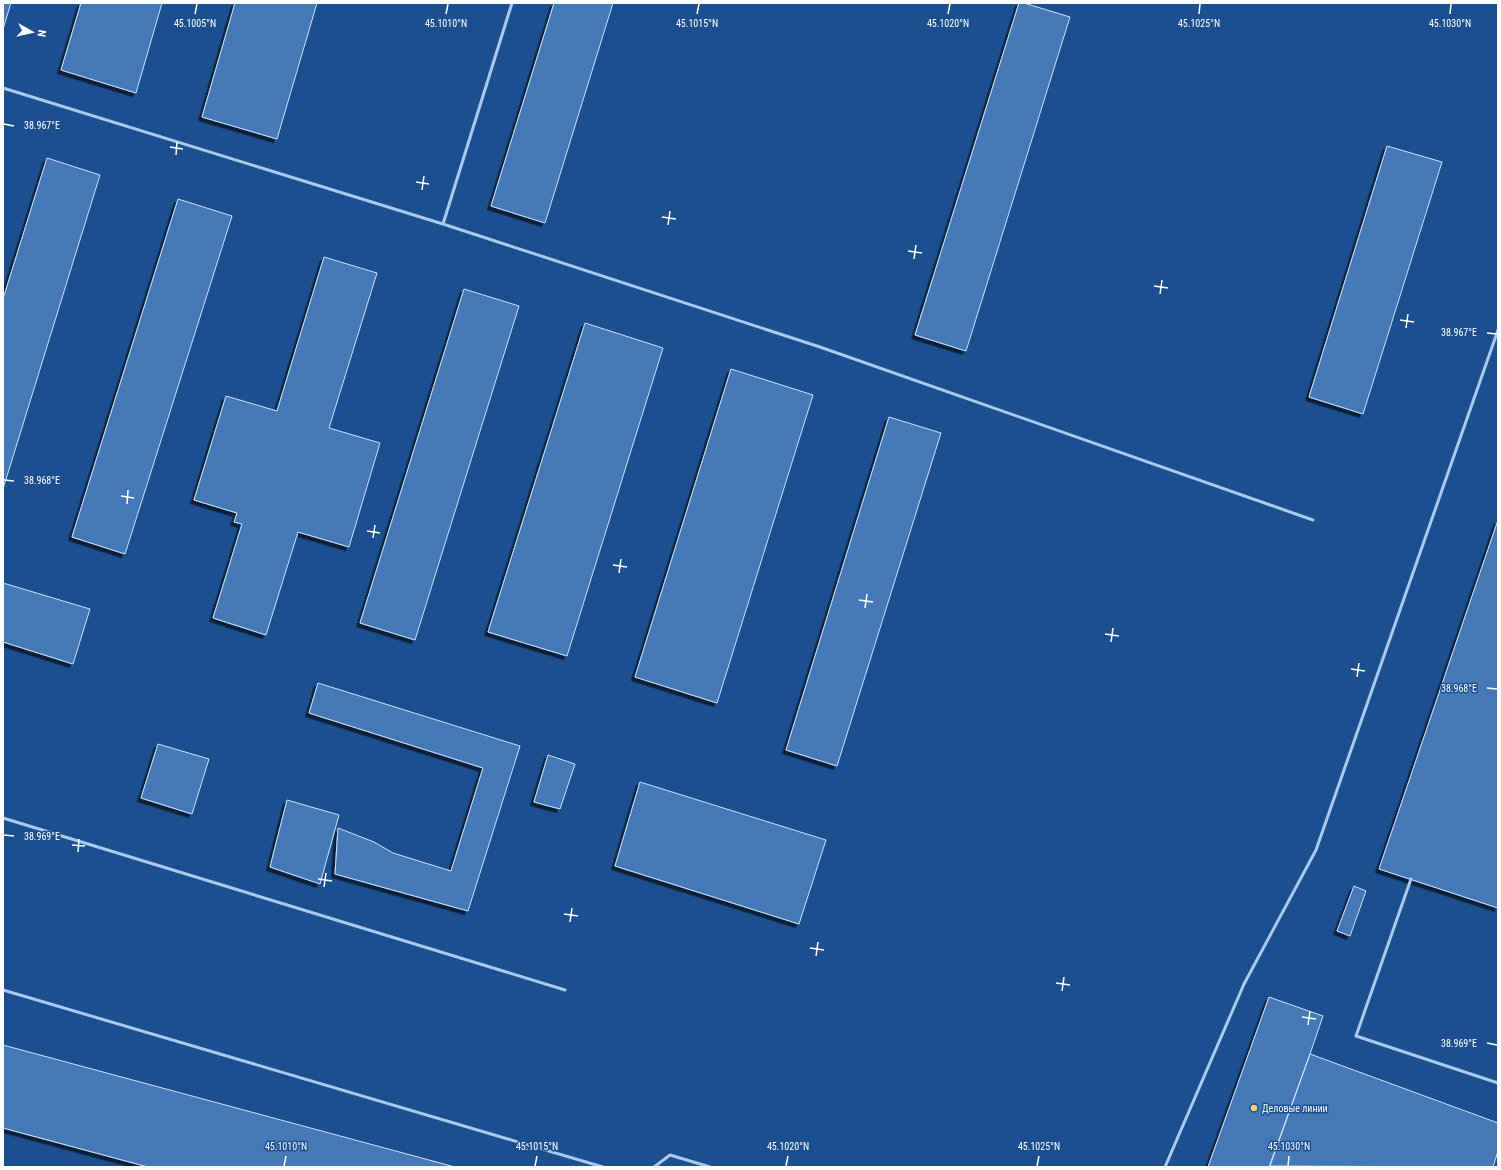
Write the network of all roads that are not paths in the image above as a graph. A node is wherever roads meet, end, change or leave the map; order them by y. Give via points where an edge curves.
1 (512, 3) edge
2 (3, 88) edge
3 (443, 224) junction
4 (1498, 330) edge
5 (1313, 520) dead end
6 (3, 818) edge
7 (1411, 879) dead end
8 (3, 990) edge
9 (565, 990) dead end
10 (1498, 1083) edge
11 (603, 1167) edge
12 (654, 1167) edge
13 (710, 1167) edge
14 (1165, 1167) edge

1 - 3 lane
2 - 3 lane
3 - 5 lane via 820,347
4 - 14 lane via 1316,850 1244,984
6 - 9 lane
7 - 10 lane via 1356,1036
8 - 11 lane
12 - 13 lane via 670,1155

